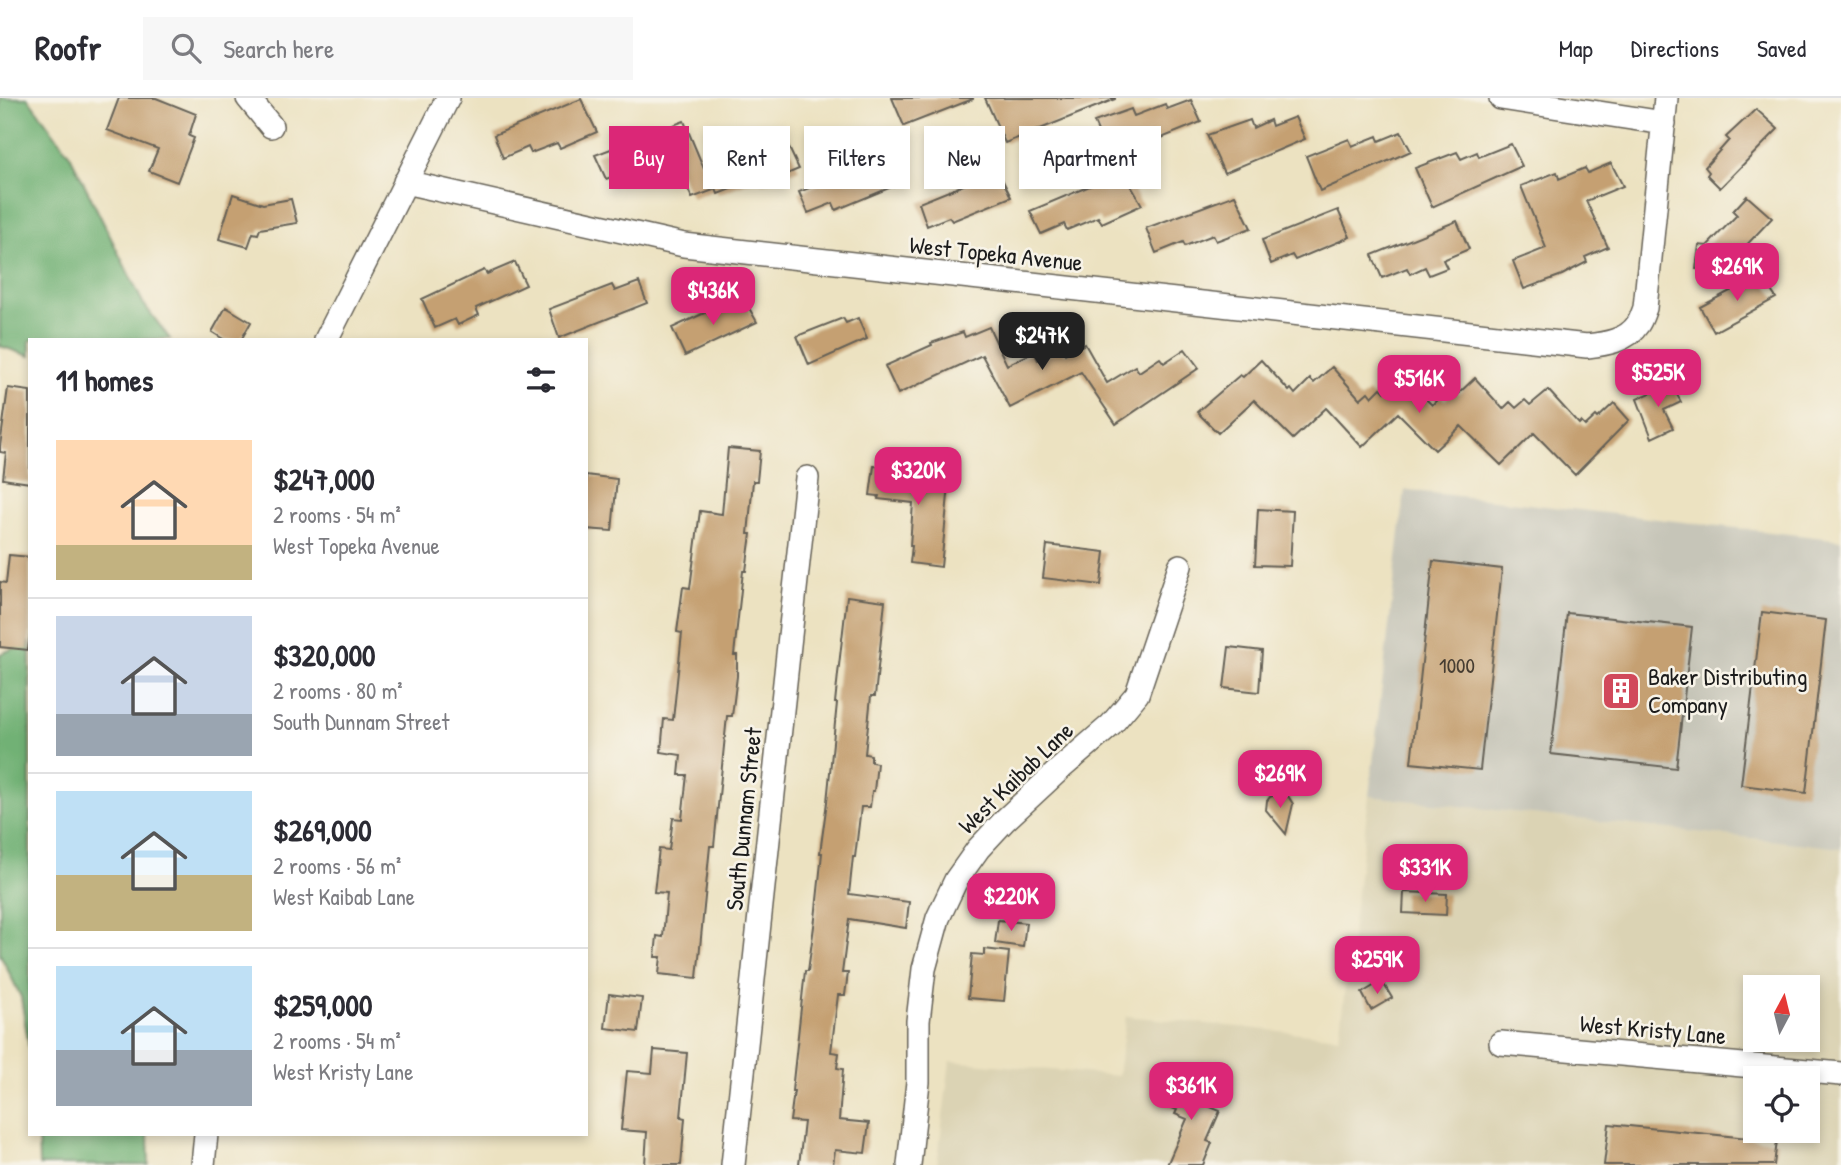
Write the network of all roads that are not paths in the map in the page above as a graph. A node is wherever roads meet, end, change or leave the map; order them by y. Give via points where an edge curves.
1 (248, 98) edge
2 (449, 98) edge
3 (1501, 98) edge
4 (1666, 98) edge
5 (1664, 123) junction
6 (271, 126) dead end
7 (405, 182) junction
8 (327, 338) edge
9 (807, 478) dead end
10 (1180, 566) dead end
11 (1501, 1042) dead end
12 (1841, 1074) edge
13 (206, 1136) edge
14 (203, 1165) edge
15 (733, 1165) edge
16 (909, 1165) edge

1 - 6 street
2 - 7 street
3 - 5 street
4 - 5 street, West Topeka Avenue
5 - 7 street, West Topeka Avenue via 1645,308 1639,324 1625,337 1587,346 684,245
7 - 8 street
9 - 15 street, South Dunnam Street
10 - 16 street, West Kaibab Lane via 1138,694 978,849 938,918 918,1021 918,1082
11 - 12 street, West Kristy Lane
13 - 14 street

